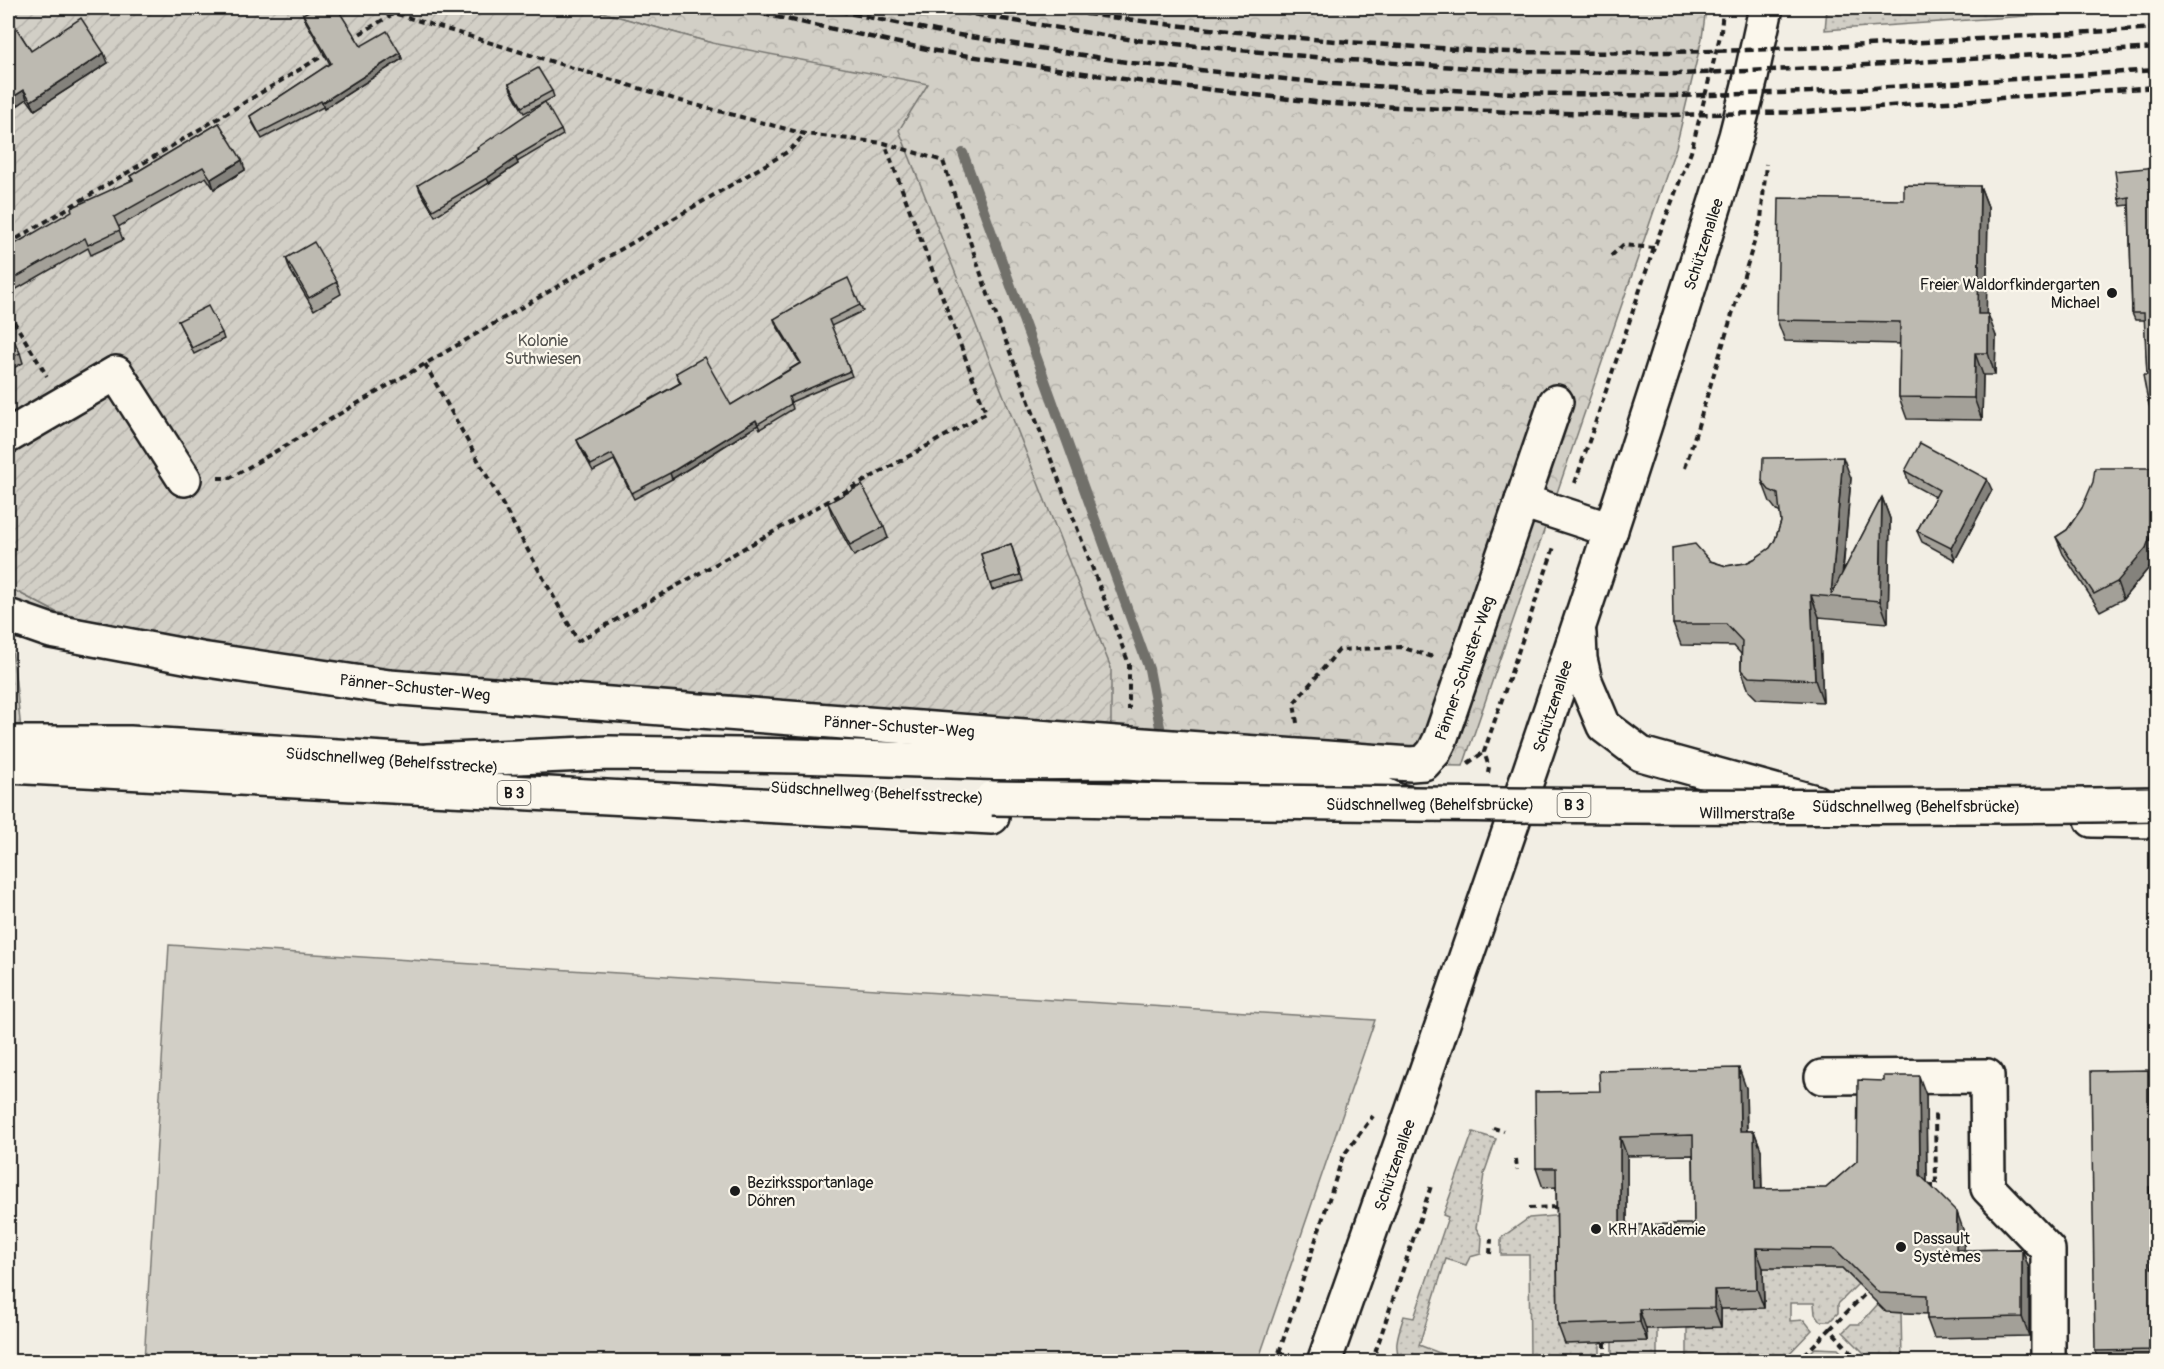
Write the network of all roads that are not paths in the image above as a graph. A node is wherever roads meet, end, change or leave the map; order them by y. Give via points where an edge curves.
1 (1766, 8) edge
2 (1556, 402) dead end
3 (8, 436) edge
4 (184, 479) road end
5 (1522, 501) junction
6 (1611, 530) junction
7 (8, 616) edge
8 (1579, 623) junction
9 (8, 743) edge
10 (427, 761) junction
11 (22, 767) edge
12 (2157, 804) edge
13 (992, 808) junction
14 (1518, 808) junction
15 (1864, 815) junction
16 (2157, 822) edge
17 (1822, 1077) dead end
18 (1324, 1362) edge
19 (2048, 1362) edge

1 - 6 main road, Schützenallee via 1730,158
2 - 5 main road, Pänner-Schuster-Weg
3 - 4 main road via 116,373
5 - 6 main road
5 - 7 main road, Pänner-Schuster-Weg via 1440,740 1424,763 1411,764 389,687 189,657 51,631
6 - 8 main road, Schützenallee
8 - 14 main road, Schützenallee
8 - 15 main road via 1585,681 1604,726 1641,754
9 - 10 main road, Südschnellweg (Behelfsstrecke) / B 3 via 130,743
10 - 13 main road, Südschnellweg (Behelfsstrecke) / B 3 via 790,788
10 - 14 main road, Willmerstraße via 609,753 1112,762 1335,777 1423,807
11 - 13 main road, Südschnellweg (Behelfsstrecke) / B 3
12 - 13 main road, Südschnellweg (Behelfsbrücke) / B 3, bridge
13 - 16 main road, Südschnellweg (Behelfsbrücke) / B 3 via 1378,824
14 - 15 main road, Willmerstraße
14 - 18 main road, Schützenallee
15 - 16 main road, Willmerstraße
17 - 19 main road via 1987,1076 1988,1188 2048,1250

